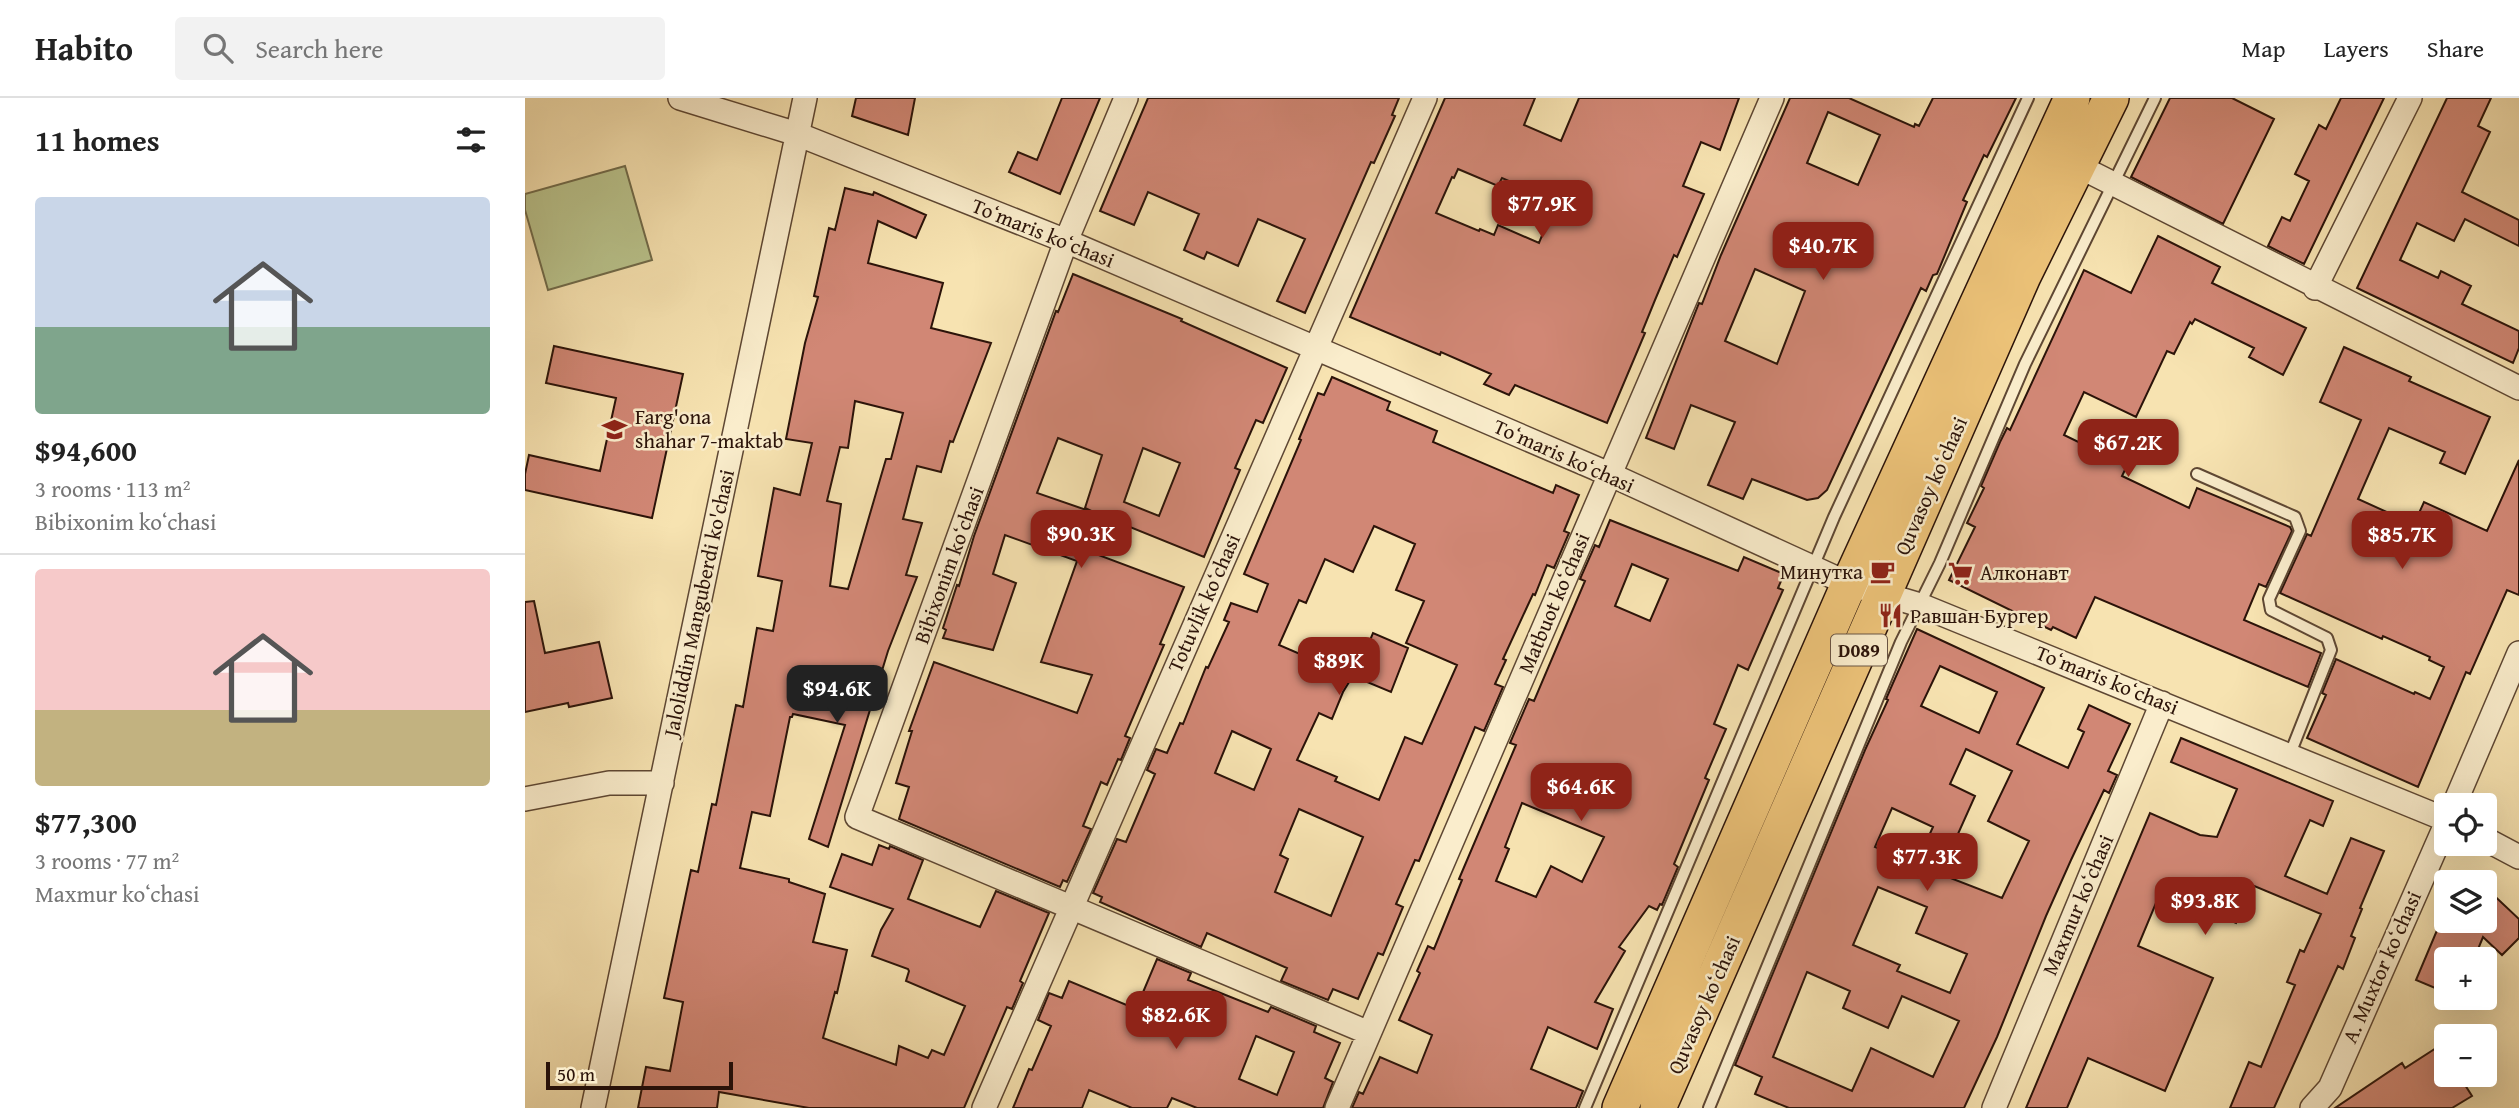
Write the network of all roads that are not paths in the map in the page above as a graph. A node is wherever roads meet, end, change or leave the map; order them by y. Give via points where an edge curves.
1 (680, 98) edge
2 (805, 98) edge
3 (1126, 98) edge
4 (1425, 98) edge
5 (1772, 98) edge
6 (2028, 98) edge
7 (2073, 98) edge
8 (2111, 98) edge
9 (2155, 98) edge
10 (2410, 98) edge
11 (797, 134) junction
12 (2070, 179) junction
13 (2113, 186) junction
14 (1066, 241) junction
15 (2315, 288) junction
16 (1316, 348) junction
17 (2519, 388) edge
18 (1609, 474) junction
19 (2197, 474) dead end
20 (1813, 567) junction
21 (1849, 584) junction
22 (1884, 594) junction
23 (1920, 605) junction
24 (2519, 653) edge
25 (2162, 703) junction
26 (2290, 754) junction
27 (661, 783) junction
28 (2459, 793) edge
29 (525, 799) edge
30 (2434, 815) edge
31 (2497, 845) edge
32 (2434, 851) edge
33 (2519, 857) edge
34 (1072, 906) junction
35 (1369, 1033) junction
36 (593, 1108) edge
37 (984, 1108) edge
38 (1337, 1108) edge
39 (1584, 1108) edge
40 (1620, 1108) edge
41 (1658, 1108) edge
42 (1709, 1108) edge
43 (1994, 1108) edge
44 (2312, 1108) edge

1 - 11 street, Toʻmaris koʻchasi
2 - 11 street, Jaloliddin Manguberdi ko'chasi
3 - 14 street, Bibixonim koʻchasi
4 - 16 street, Totuvlik koʻchasi
5 - 18 street, Matbuot koʻchasi
6 - 20 lane
7 - 21 main road, Quvasoy koʻchasi / D089
8 - 12 main road, Quvasoy koʻchasi / D089
9 - 13 lane
10 - 15 street
11 - 14 street, Toʻmaris koʻchasi
11 - 27 street, Jaloliddin Manguberdi ko'chasi
12 - 13 street
12 - 22 main road, Quvasoy koʻchasi / D089
13 - 15 street
13 - 23 lane via 2025,364
14 - 16 street, Toʻmaris koʻchasi
14 - 34 street, Bibixonim koʻchasi via 857,817
15 - 17 street
16 - 18 street, Toʻmaris koʻchasi
16 - 34 street, Totuvlik koʻchasi
18 - 20 street, Toʻmaris koʻchasi
18 - 35 street, Matbuot koʻchasi
19 - 26 lane via 2295,517 2300,531 2269,599 2271,610 2327,638 2331,650
20 - 21 street, Toʻmaris koʻchasi
20 - 39 lane
21 - 22 street, Toʻmaris koʻchasi
21 - 40 main road, Quvasoy koʻchasi / D089
22 - 23 street, Toʻmaris koʻchasi
22 - 41 main road, Quvasoy koʻchasi / D089
23 - 25 street, Toʻmaris koʻchasi
23 - 42 lane
24 - 28 street
25 - 26 street, Toʻmaris koʻchasi
25 - 43 street, Maxmur koʻchasi
26 - 30 street, Toʻmaris koʻchasi
27 - 29 street via 610,783
27 - 36 street, Jaloliddin Manguberdi ko'chasi
31 - 33 street
32 - 44 street, A. Muxtor koʻchasi via 2330,1088
34 - 35 street
34 - 37 street, Totuvlik koʻchasi
35 - 38 street, Matbuot koʻchasi

